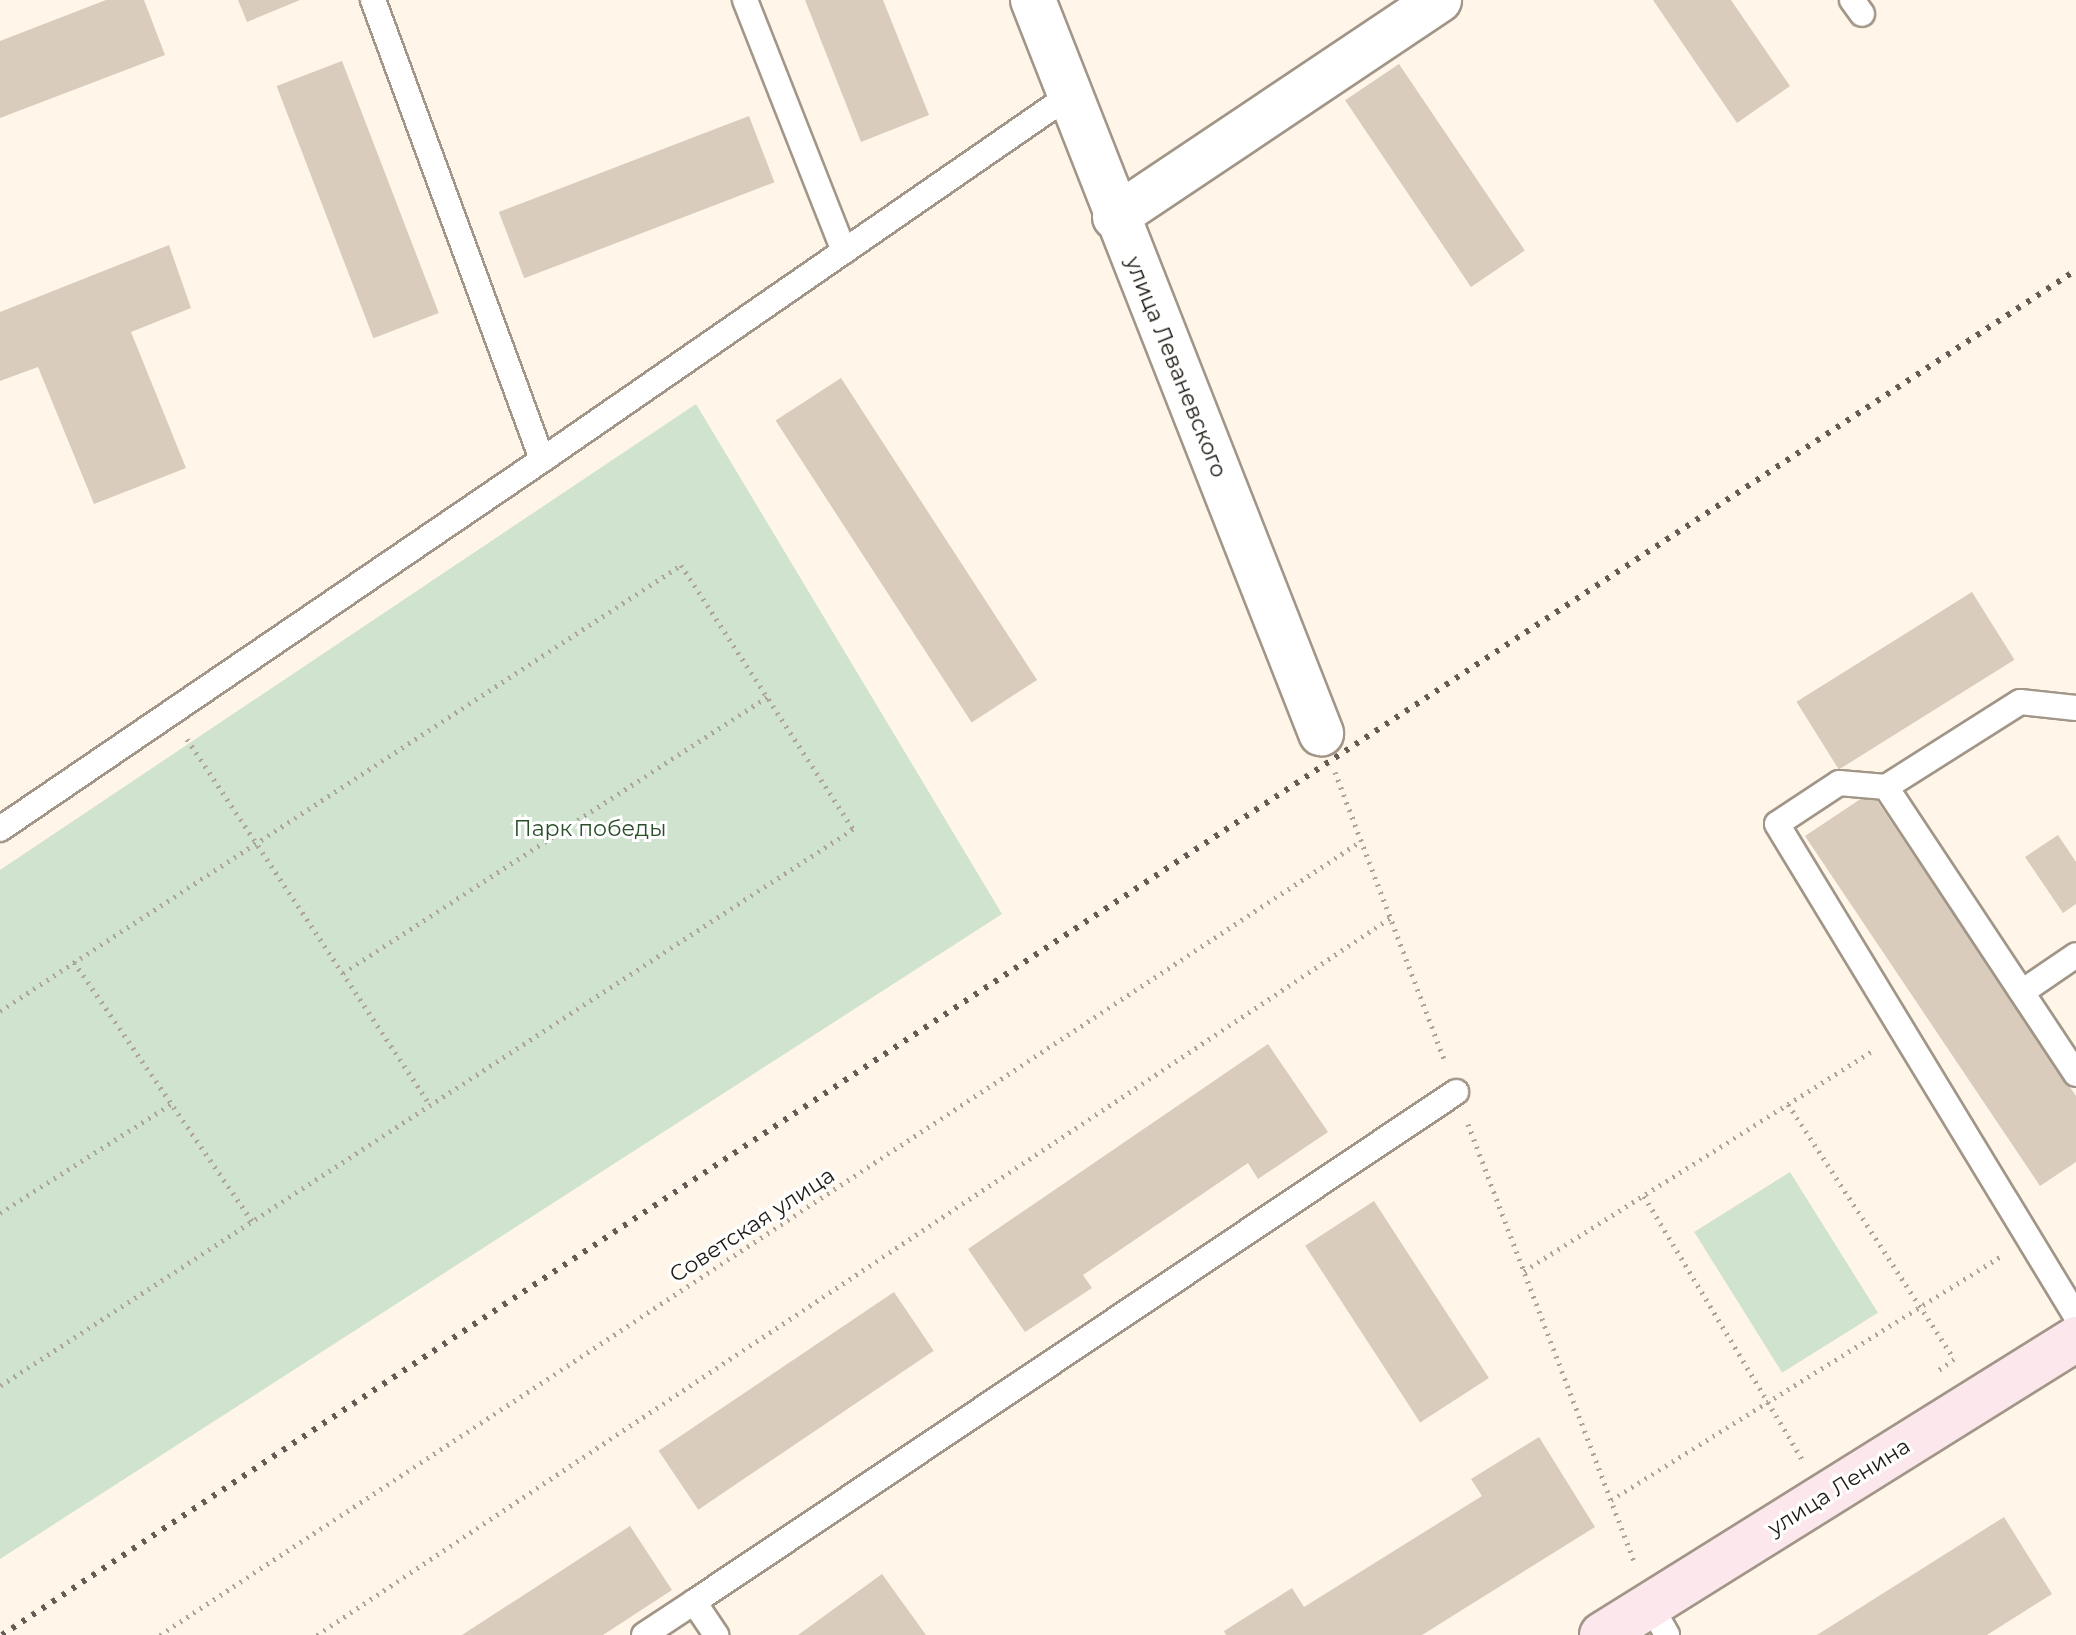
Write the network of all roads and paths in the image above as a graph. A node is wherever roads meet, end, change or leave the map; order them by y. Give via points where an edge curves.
1 (373, 0) edge
2 (745, 0) edge
3 (1033, 0) edge
4 (1439, 0) edge
5 (1070, 95) junction
6 (1115, 217) junction
7 (844, 251) junction
8 (542, 460) junction
9 (767, 697) junction
10 (2076, 708) edge
11 (183, 733) dead end
12 (1321, 733) joint
13 (1886, 787) junction
14 (0, 829) edge
15 (1361, 841) junction
16 (257, 843) junction
17 (1390, 918) junction
18 (2076, 955) edge
19 (74, 962) junction
20 (343, 973) junction
21 (2022, 992) junction
22 (0, 1011) edge
23 (1904, 1032) junction
24 (2076, 1074) edge
25 (1456, 1092) junction
26 (172, 1104) junction
27 (1788, 1104) junction
28 (430, 1105) junction
29 (1644, 1196) junction
30 (0, 1213) edge
31 (252, 1221) junction
32 (2029, 1238) junction
33 (1524, 1271) junction
34 (1919, 1307) junction
35 (2076, 1316) edge
36 (2076, 1339) edge
37 (1954, 1359) dead end
38 (0, 1386) edge
39 (1769, 1403) junction
40 (1802, 1459) dead end
41 (1611, 1500) junction
42 (694, 1602) junction
43 (1659, 1620) edge
44 (160, 1635) edge
45 (317, 1635) edge
46 (644, 1635) edge
47 (716, 1635) edge
48 (1602, 1635) edge

1 - 8 lane
2 - 7 lane
3 - 5 street, улица Леваневского
4 - 6 street
5 - 6 street, улица Леваневского
5 - 7 lane
6 - 12 street, улица Леваневского
7 - 8 lane
8 - 14 lane
9 - 16 path via 681,565
9 - 20 path
9 - 28 path via 853,829
10 - 13 lane via 2020,702
11 - 16 path
12 - 15 path
13 - 21 lane
13 - 23 lane via 1839,783 1777,824
15 - 17 path
15 - 44 path, Советская улица
16 - 19 path
16 - 20 path
17 - 25 path
17 - 45 path
18 - 21 lane
19 - 22 path
19 - 26 path
20 - 28 path
21 - 24 lane
23 - 27 path
23 - 32 lane
25 - 33 path
25 - 42 lane
26 - 30 path
26 - 31 path
27 - 29 path
27 - 34 path
28 - 31 path
29 - 33 path
29 - 39 path
31 - 38 path
32 - 34 path
32 - 35 lane
33 - 41 path
34 - 37 path
34 - 39 path
36 - 43 main road, улица Ленина
39 - 40 path
39 - 41 path
41 - 43 path
42 - 46 lane
42 - 47 lane
43 - 48 main road, улица Ленина

